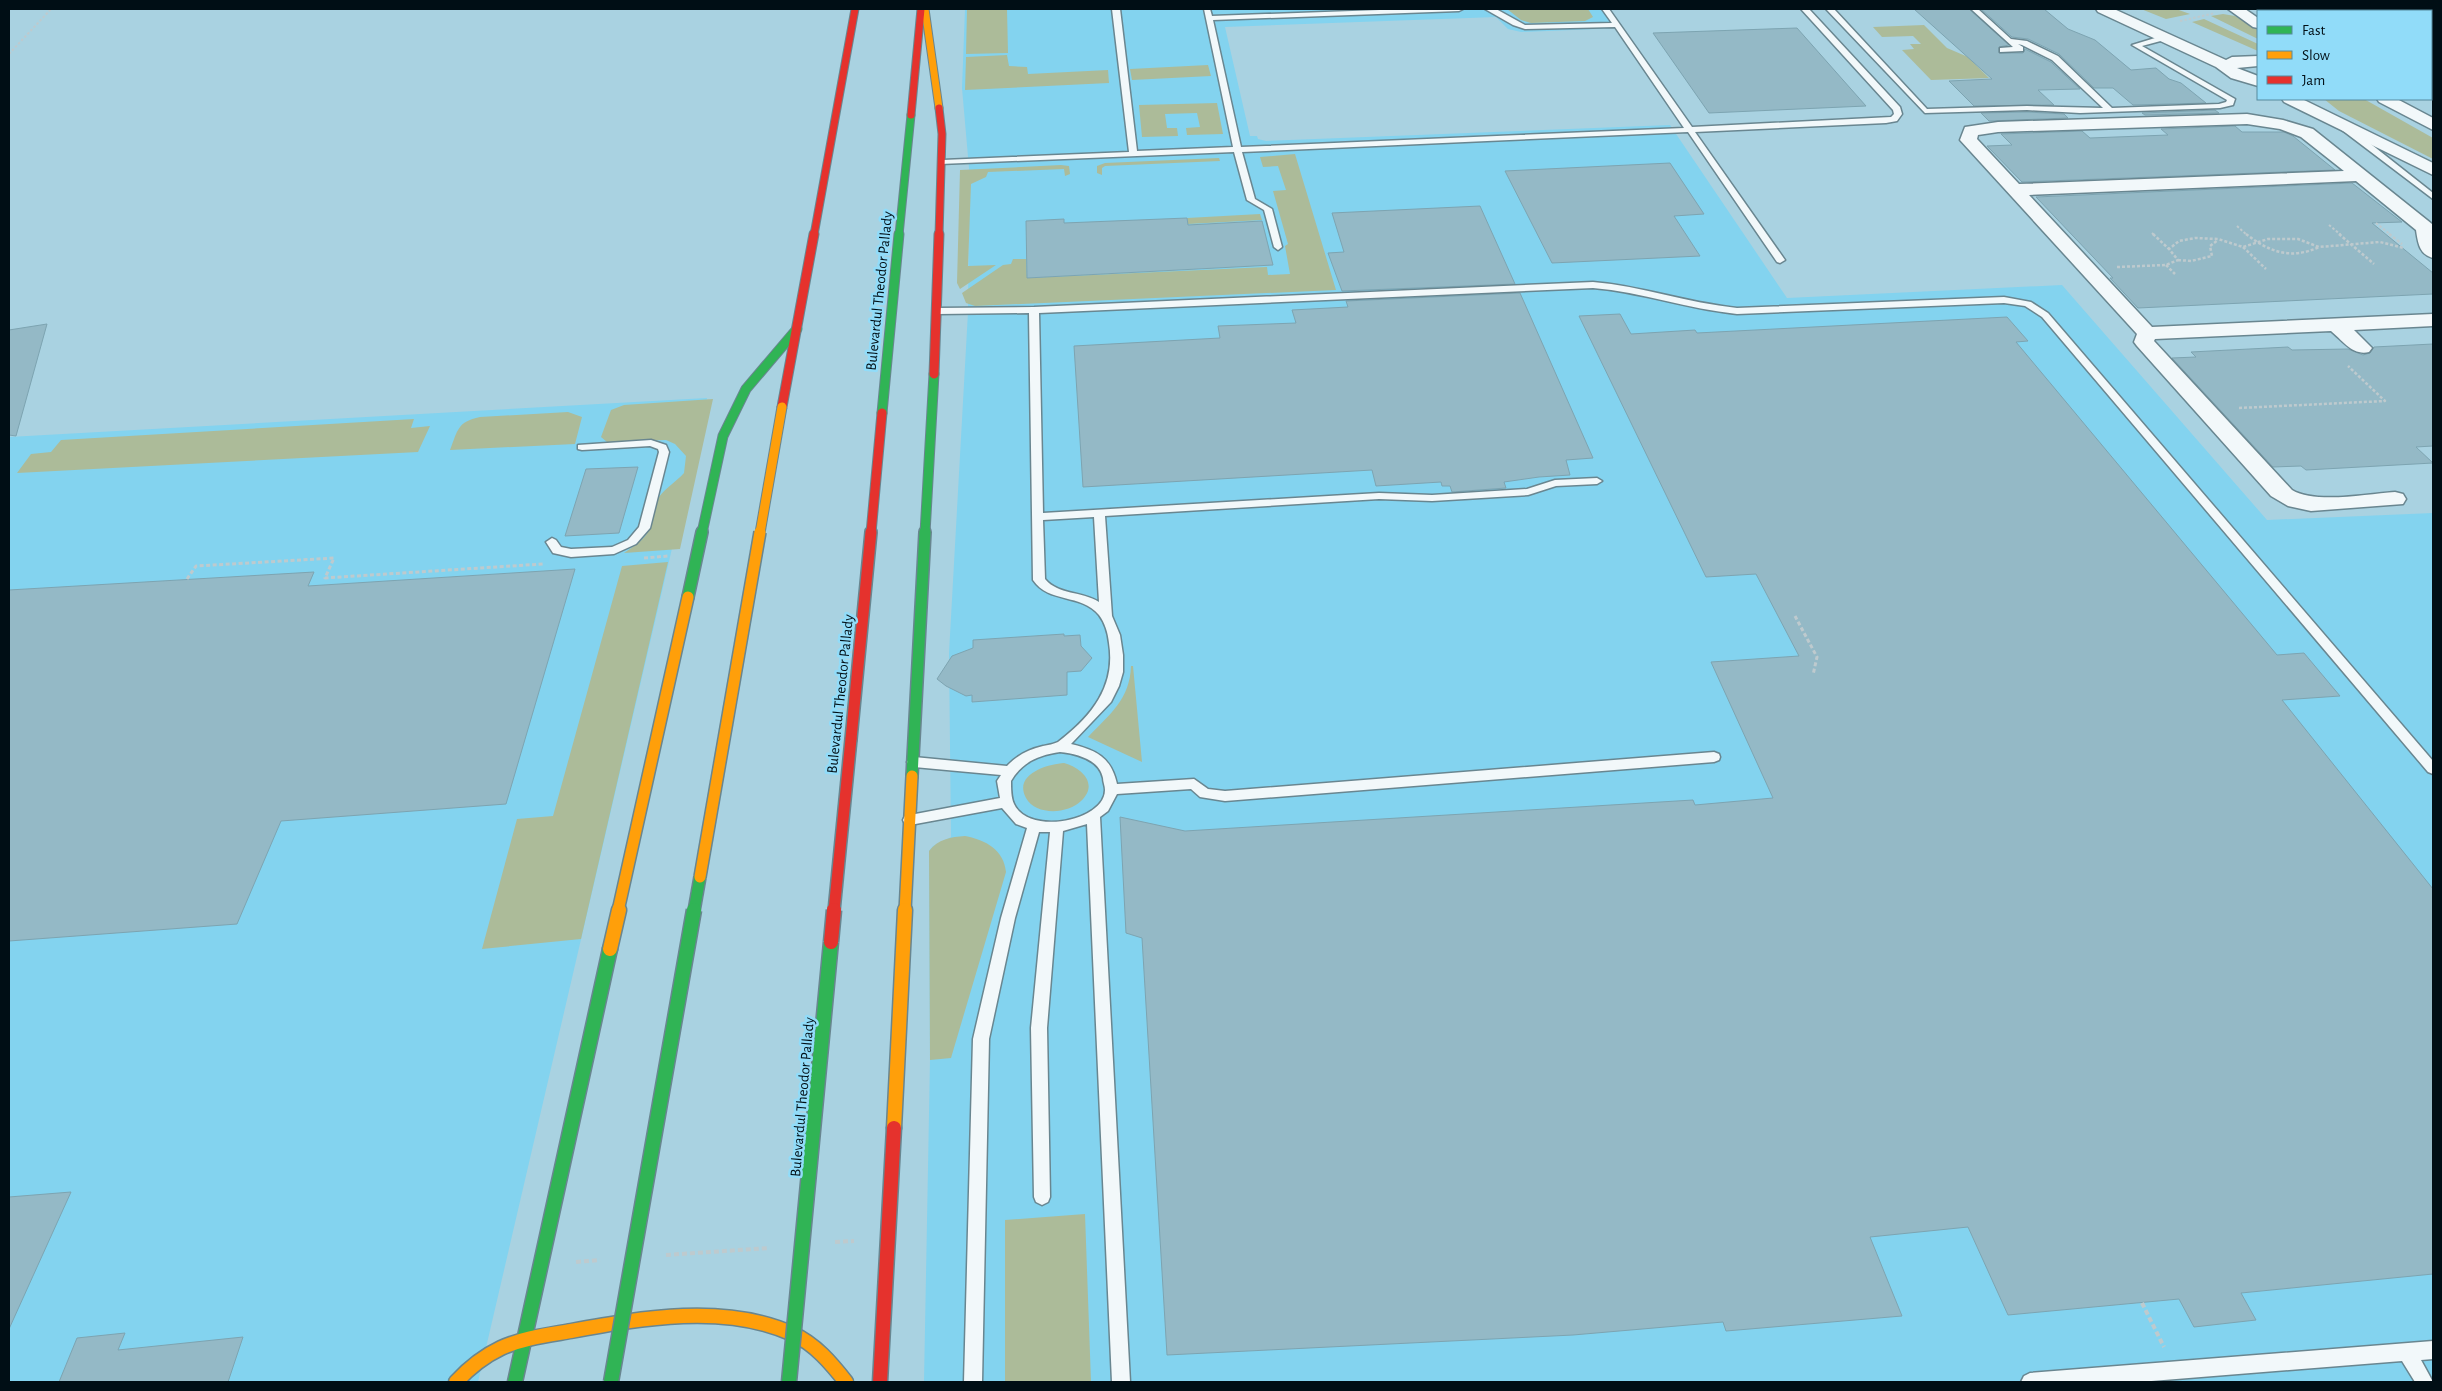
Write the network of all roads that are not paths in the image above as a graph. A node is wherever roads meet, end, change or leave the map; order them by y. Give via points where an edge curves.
1 (855, 9) edge
2 (923, 9) edge
3 (1116, 9) edge
4 (1207, 9) edge
5 (1459, 9) edge
6 (1488, 9) edge
7 (1606, 9) edge
8 (1805, 9) edge
9 (1830, 9) edge
10 (1974, 9) edge
11 (2103, 9) edge
12 (2229, 10) edge
13 (1208, 18) junction
14 (2257, 24) edge
15 (1617, 25) junction
16 (2165, 37) junction
17 (2009, 40) junction
18 (2185, 46) junction
19 (2003, 50) dead end
20 (2252, 60) edge
21 (2230, 68) junction
22 (2256, 81) edge
23 (2293, 100) edge
24 (2387, 100) edge
25 (2309, 105) edge
26 (2110, 110) junction
27 (2340, 124) junction
28 (2433, 125) edge
29 (1689, 130) junction
30 (1238, 149) junction
31 (1133, 154) junction
32 (943, 162) junction
33 (2433, 170) edge
34 (2360, 176) junction
35 (2013, 190) junction
36 (2433, 197) edge
37 (2411, 216) junction
38 (2433, 216) edge
39 (1278, 247) dead end
40 (2431, 249) edge
41 (1780, 260) dead end
42 (1034, 310) junction
43 (938, 311) junction
44 (2433, 320) edge
45 (2337, 325) junction
46 (797, 328) junction
47 (2147, 333) junction
48 (2362, 348) dead end
49 (582, 447) dead end
50 (1597, 481) dead end
51 (2395, 499) dead end
52 (1099, 513) junction
53 (1039, 517) junction
54 (552, 542) dead end
55 (1106, 615) junction
56 (1060, 747) junction
57 (1714, 757) dead end
58 (914, 762) junction
59 (2433, 769) edge
60 (1010, 771) junction
61 (1112, 789) junction
62 (1005, 802) junction
63 (1093, 816) junction
64 (910, 820) junction
65 (1034, 825) junction
66 (1056, 828) junction
67 (1042, 1197) dead end
68 (524, 1340) junction
69 (2433, 1350) edge
70 (2406, 1352) junction
71 (456, 1382) edge
72 (515, 1382) edge
73 (611, 1382) edge
74 (789, 1382) edge
75 (846, 1382) edge
76 (880, 1382) edge
77 (973, 1382) edge
78 (1121, 1382) edge
79 (2030, 1382) edge
80 (2425, 1382) edge

1 - 46 main road
2 - 32 main road via 940,104
2 - 74 main road, Bulevardul Theodor Pallady, bridge
3 - 31 lane
4 - 13 lane
5 - 13 lane
6 - 15 lane via 1525,27
7 - 15 lane
8 - 29 lane via 1897,110 1894,119
9 - 26 lane via 1925,112 2027,108
10 - 17 lane
11 - 16 street
12 - 14 street
13 - 30 lane
15 - 29 lane
16 - 18 street
16 - 26 lane via 2136,45 2217,88 2231,98 2230,103
17 - 19 lane via 2020,49
17 - 26 lane via 2024,43 2054,58
18 - 20 street
18 - 21 street
20 - 21 street via 2232,62
21 - 22 street via 2237,75
23 - 25 street
24 - 28 street
25 - 27 street
27 - 33 street
27 - 36 lane
29 - 30 lane
29 - 41 lane
30 - 31 lane
30 - 39 lane via 1251,200 1268,209
31 - 32 lane
32 - 43 main road
34 - 35 street
34 - 35 street via 2307,134 2268,121 1998,127 1971,131 1968,140
34 - 37 street
35 - 47 street
37 - 38 street
37 - 40 street via 2425,228
42 - 43 lane
42 - 53 lane
42 - 59 lane via 1593,284 1624,287 1732,311 2004,300 2028,304 2045,315
43 - 58 main road
44 - 45 street
45 - 47 street
45 - 48 street
46 - 68 main road via 746,389 723,436
46 - 73 main road, bridge
47 - 51 street via 2144,342 2290,500 2316,504
49 - 54 lane via 651,443 662,447 664,452 644,528 632,542 614,550 571,553 557,550
50 - 52 lane via 1555,483 1528,492 1432,498 1387,496
52 - 53 lane
52 - 55 lane
53 - 55 lane via 1039,580 1043,586 1056,593 1088,600
55 - 56 lane via 1112,627 1118,661 1113,690 1104,704
56 - 60 lane via 1031,754
56 - 61 lane via 1077,749 1104,764 1111,776
57 - 61 lane via 1224,796 1206,794 1194,784
58 - 60 lane
58 - 64 main road
60 - 62 lane via 1002,792
61 - 63 lane via 1109,799
62 - 64 lane
62 - 65 lane via 1021,820
63 - 66 lane via 1080,823
63 - 78 lane
64 - 76 main road
65 - 66 lane
65 - 77 lane via 1008,918 981,1039
66 - 67 lane via 1039,1028
68 - 71 main road via 488,1355
68 - 72 main road
68 - 75 main road via 643,1321 693,1318 747,1320 804,1340 834,1365
69 - 70 lane
70 - 79 lane
70 - 80 lane

